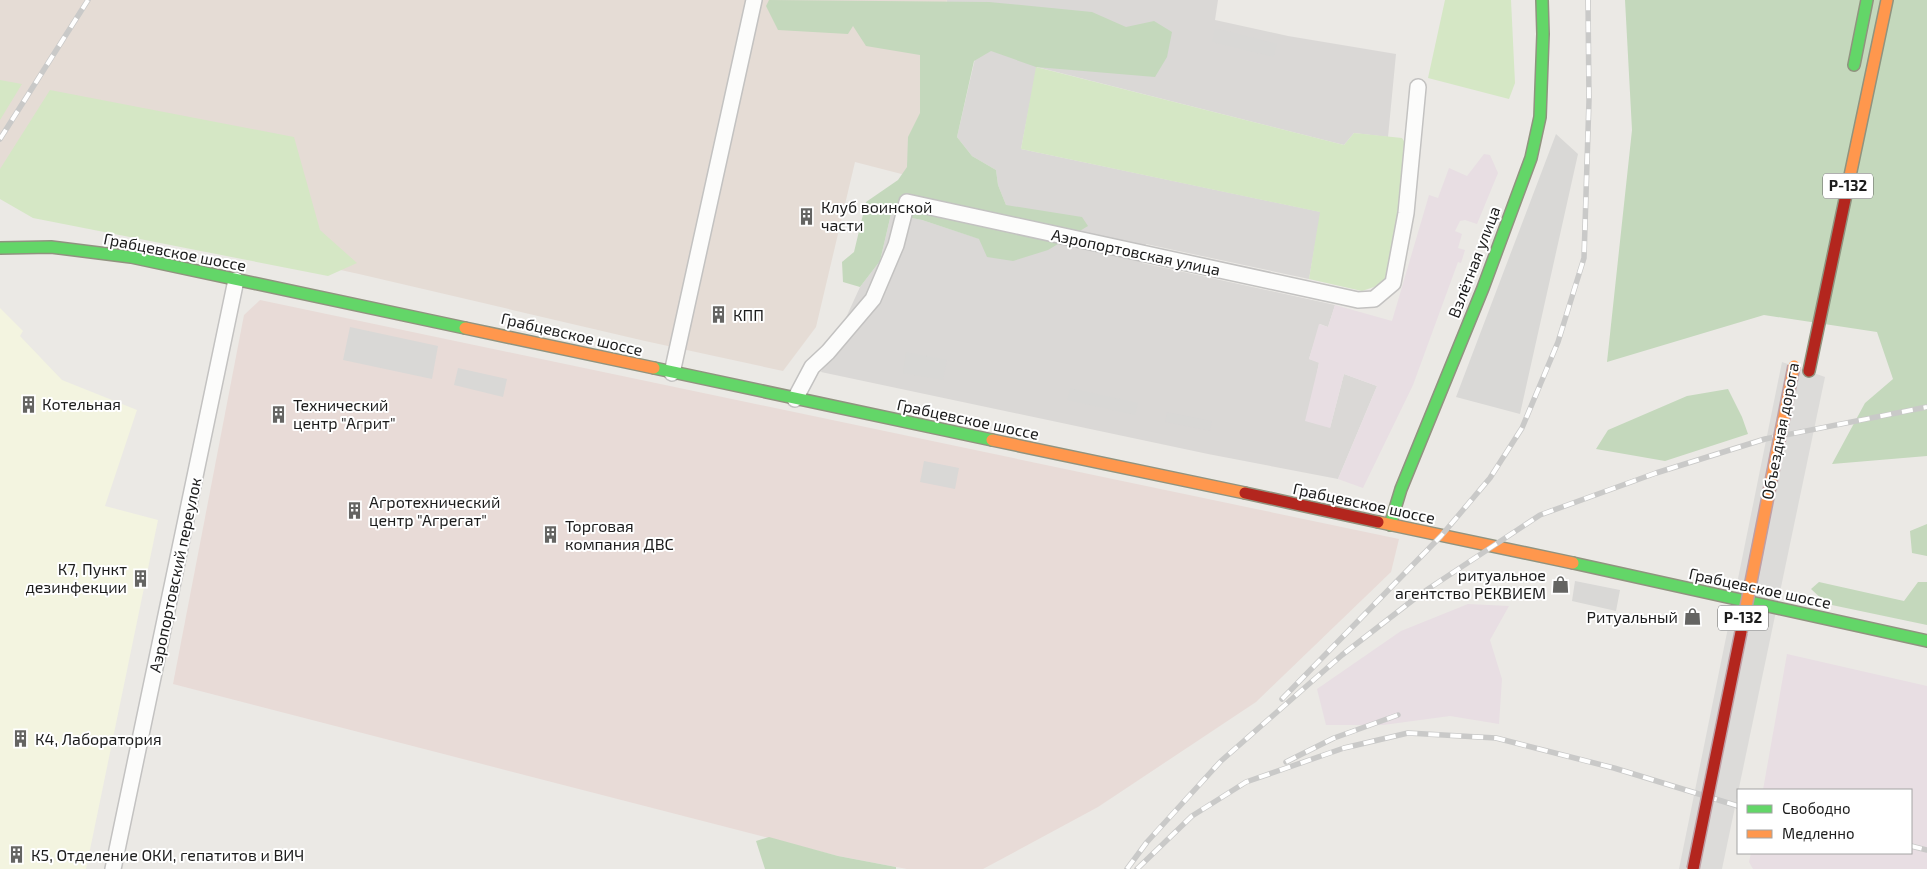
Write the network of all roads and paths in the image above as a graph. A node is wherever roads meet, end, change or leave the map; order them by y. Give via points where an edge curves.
1 (754, 0) edge
2 (1542, 0) edge
3 (1867, 0) edge
4 (1887, 0) edge
5 (1852, 77) dead end
6 (1418, 87) dead end
7 (0, 248) edge
8 (236, 280) junction
9 (1795, 362) dead end
10 (672, 373) junction
11 (1808, 376) dead end
12 (795, 399) junction
13 (1390, 525) junction
14 (1764, 596) dead end
15 (1760, 615) dead end
16 (1927, 641) edge
17 (113, 869) edge
18 (1693, 869) edge

1 - 10 street
2 - 13 main road, Взлётная улица via 1540,117 1531,158 1483,288 1401,489
3 - 5 main road
4 - 11 main road, Объездная дорога / Р-132
6 - 12 street, Аэропортовская улица via 1406,213 1393,283 1374,299 1358,300 907,202 896,245 873,299 812,367
7 - 8 main road, Грабцевское шоссе via 51,247 122,256
8 - 10 main road, Грабцевское шоссе
8 - 17 street, Аэропортовский переулок
9 - 18 main road, Объездная дорога / Р-132, bridge
10 - 12 main road, Грабцевское шоссе
12 - 13 main road, Грабцевское шоссе
13 - 16 main road, Грабцевское шоссе
14 - 15 main road, Р-132

